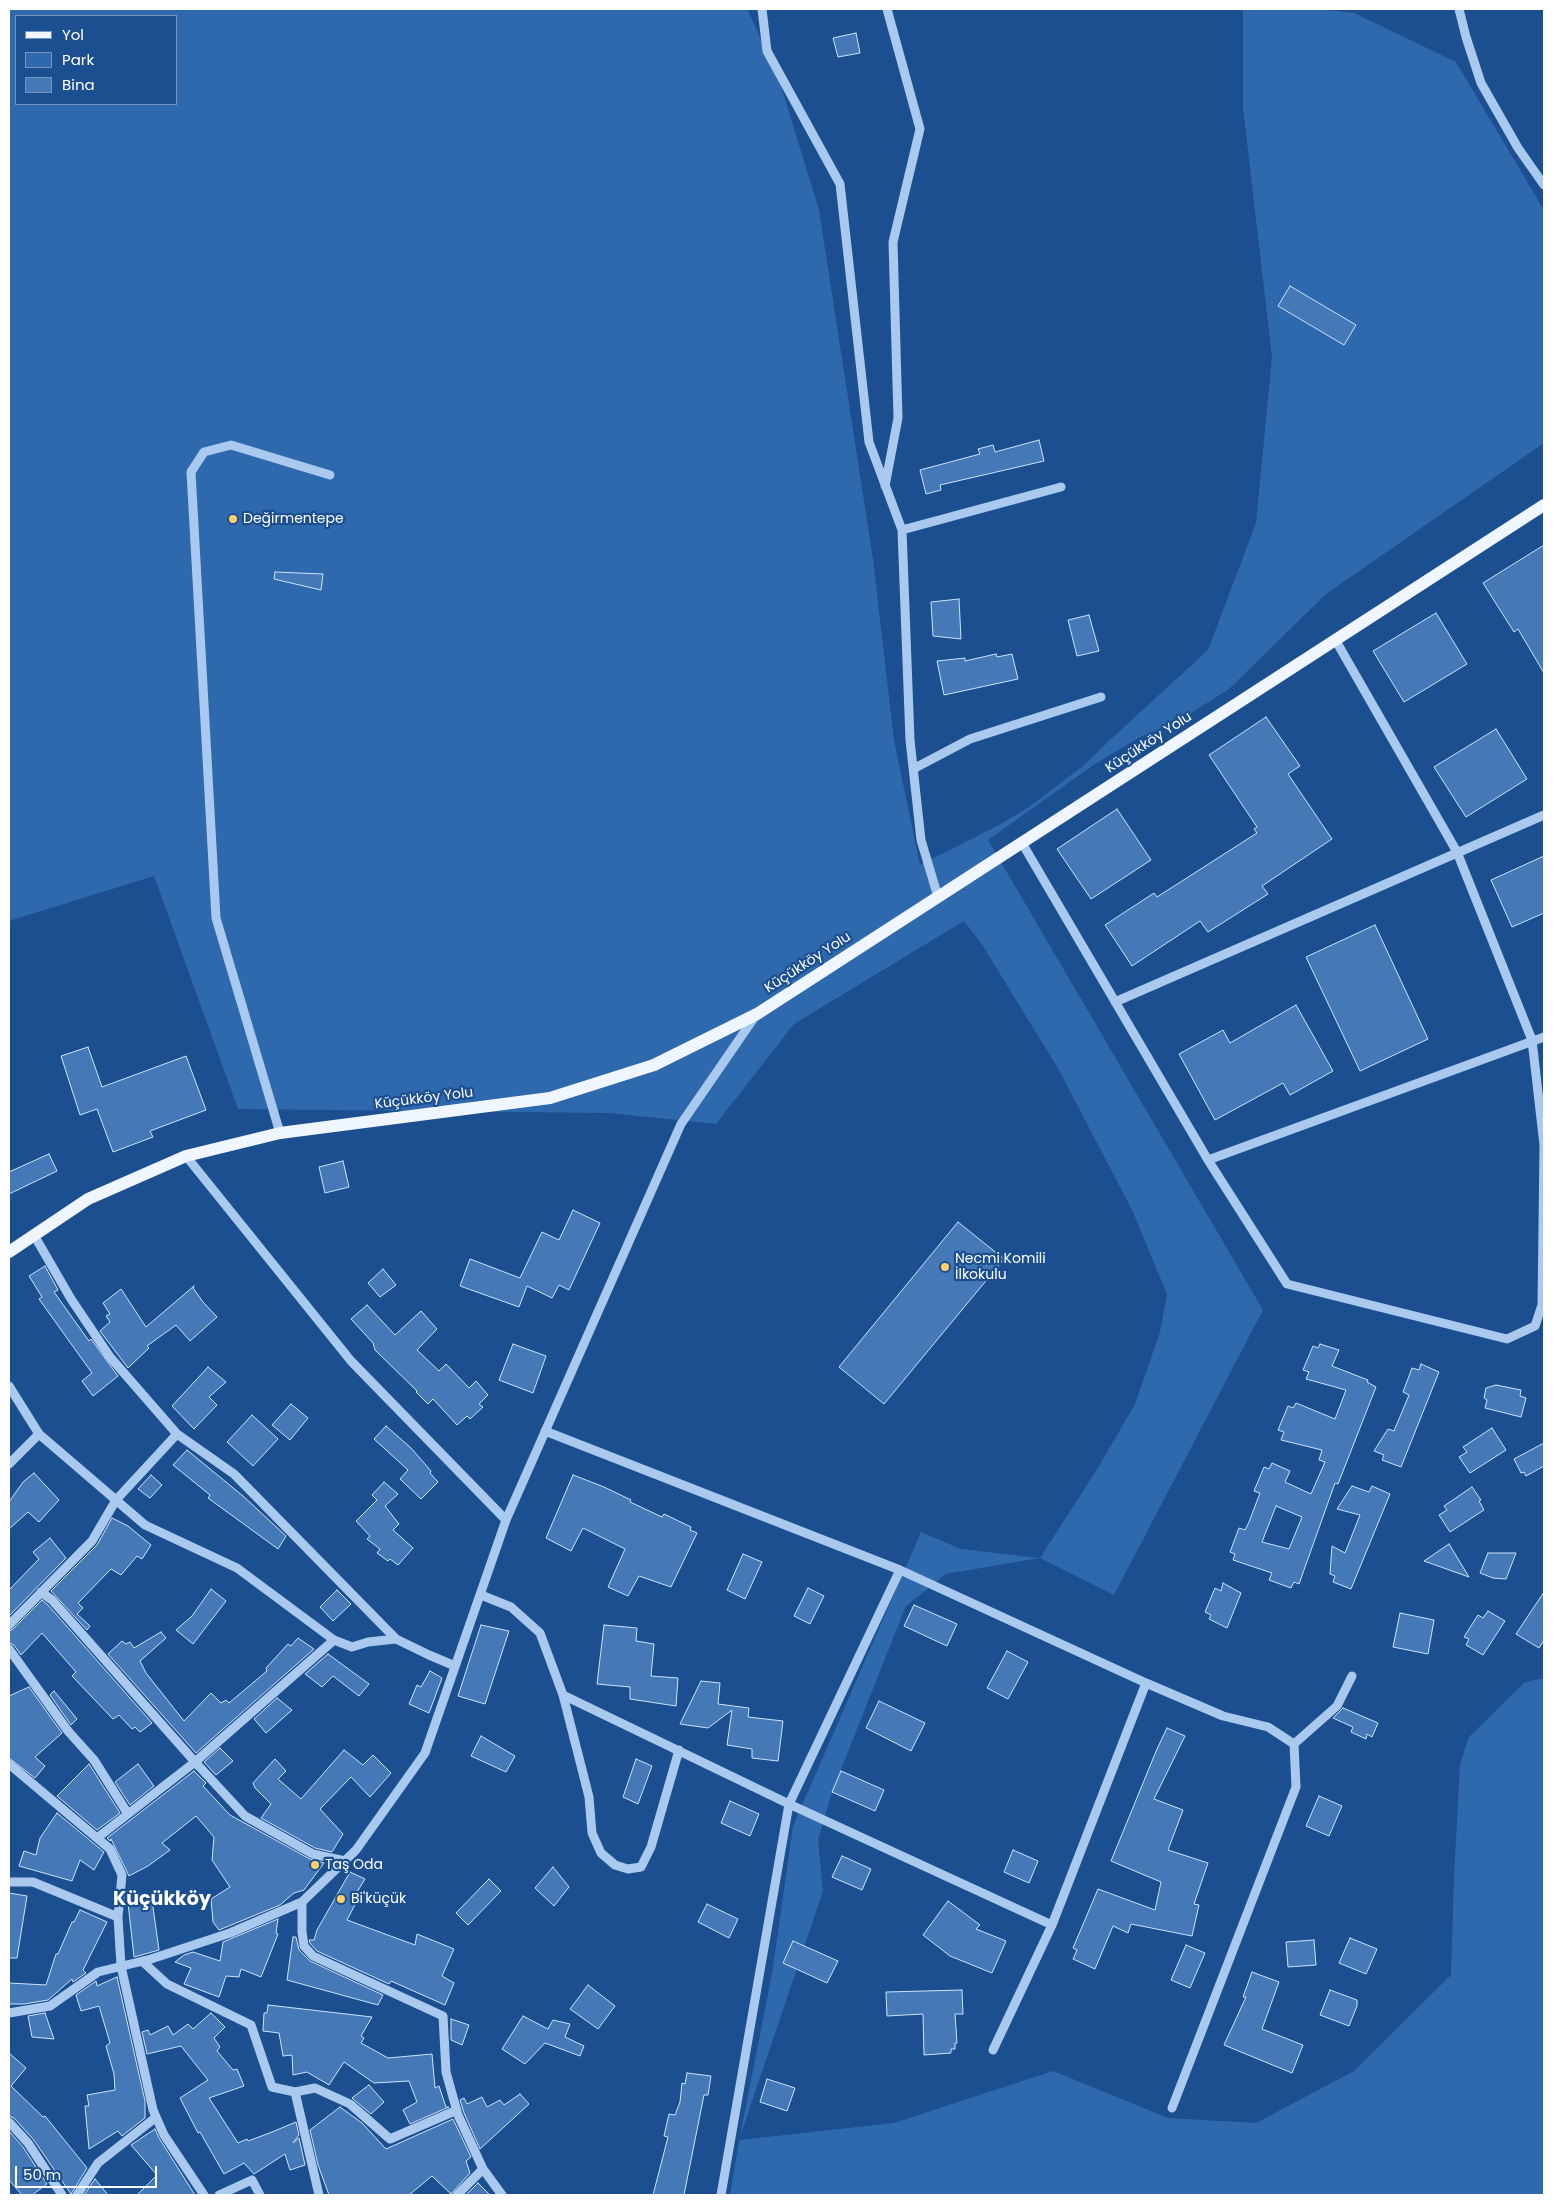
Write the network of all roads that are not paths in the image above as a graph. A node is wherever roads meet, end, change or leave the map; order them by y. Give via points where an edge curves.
1 (762, 9) edge
2 (887, 9) edge
3 (1459, 9) edge
4 (1544, 185) edge
5 (330, 475) dead end
6 (885, 486) junction
7 (1061, 487) dead end
8 (1544, 506) edge
9 (902, 530) junction
10 (1336, 641) junction
11 (1101, 697) dead end
12 (915, 768) junction
13 (1544, 815) edge
14 (1022, 843) junction
15 (1457, 852) junction
16 (938, 897) junction
17 (1115, 1002) junction
18 (757, 1014) junction
19 (1544, 1036) edge
20 (1532, 1040) junction
21 (280, 1133) junction
22 (186, 1156) junction
23 (1208, 1160) junction
24 (34, 1235) junction
25 (9, 1252) edge
26 (9, 1386) edge
27 (545, 1431) junction
28 (40, 1434) junction
29 (178, 1434) junction
30 (9, 1464) edge
31 (116, 1500) junction
32 (506, 1520) junction
33 (900, 1570) junction
34 (41, 1592) junction
35 (481, 1595) junction
36 (9, 1625) edge
37 (396, 1639) junction
38 (334, 1640) junction
39 (9, 1649) edge
40 (455, 1666) junction
41 (1352, 1676) dead end
42 (1146, 1683) junction
43 (564, 1695) junction
44 (1294, 1744) junction
45 (679, 1750) junction
46 (195, 1762) junction
47 (9, 1764) edge
48 (789, 1804) junction
49 (128, 1814) junction
50 (97, 1838) junction
51 (345, 1861) junction
52 (9, 1882) edge
53 (302, 1902) junction
54 (118, 1917) junction
55 (1052, 1925) junction
56 (142, 1961) junction
57 (121, 1966) junction
58 (9, 2013) edge
59 (993, 2050) dead end
60 (295, 2092) junction
61 (1172, 2108) dead end
62 (457, 2110) junction
63 (155, 2118) junction
64 (9, 2122) edge
65 (483, 2169) junction
66 (62, 2195) edge
67 (76, 2195) edge
68 (204, 2195) edge
69 (219, 2195) edge
70 (260, 2195) edge
71 (319, 2195) edge
72 (457, 2195) edge
73 (502, 2195) edge
74 (722, 2195) edge

1 - 6 street via 767,51 840,184 868,442
2 - 6 street via 920,129 893,242 898,418
3 - 4 street via 1481,83 1518,148
5 - 21 street via 231,445 204,452 191,472 216,918
6 - 9 street
7 - 9 street
8 - 10 main road, Küçükköy Yolu
9 - 12 street via 910,740
10 - 14 main road, Küçükköy Yolu
10 - 15 street
11 - 12 street via 970,739
12 - 16 street via 921,840
13 - 15 street
14 - 16 main road, Küçükköy Yolu
14 - 17 street
15 - 17 street
15 - 20 street
16 - 18 main road, Küçükköy Yolu
17 - 23 street
18 - 21 main road, Küçükköy Yolu via 654,1065 550,1098
18 - 27 street via 681,1124
19 - 20 street
20 - 23 street
20 - 23 street via 1544,1145 1542,1305 1534,1326 1507,1339 1287,1284
21 - 22 main road, Küçükköy Yolu
22 - 24 main road, Küçükköy Yolu via 88,1199
22 - 32 street via 351,1361
24 - 25 main road, Küçükköy Yolu
24 - 29 street via 70,1299 110,1357
26 - 28 street
27 - 32 street
27 - 33 street
28 - 30 street
28 - 31 street
29 - 31 street
29 - 37 street via 234,1474
31 - 34 street via 92,1541
31 - 38 street via 145,1525 237,1568
32 - 35 street
33 - 42 street
33 - 48 street
34 - 36 street
34 - 46 street via 52,1600
35 - 40 street
35 - 43 street via 511,1607 540,1633
37 - 38 street via 352,1647
37 - 40 street
38 - 46 street
39 - 49 street via 68,1731 94,1760
40 - 51 street via 425,1753
41 - 44 street via 1337,1706
42 - 44 street via 1223,1716 1268,1727
42 - 55 street
43 - 45 street
43 - 45 street via 589,1797 592,1833 601,1852 615,1865 628,1869 641,1867 651,1847
44 - 61 street via 1296,1787
45 - 48 street
46 - 49 street
46 - 51 street via 245,1816 313,1854
47 - 50 street
48 - 55 street
48 - 74 street
49 - 50 street
50 - 54 street via 110,1849 122,1875
51 - 53 street
52 - 54 street via 33,1882
53 - 56 street via 230,1933
53 - 62 street via 304,1946 314,1956 443,2016 446,2072
54 - 57 street
55 - 59 street
56 - 57 street
56 - 60 street via 167,1984 251,2025 272,2087
57 - 58 street via 98,1972 50,2006
57 - 63 street
60 - 62 street via 315,2088 350,2104 390,2139
60 - 71 street
62 - 65 street
63 - 67 street via 98,2163
63 - 68 street
64 - 66 street via 28,2143
65 - 72 street
65 - 73 street
69 - 70 street via 252,2180

